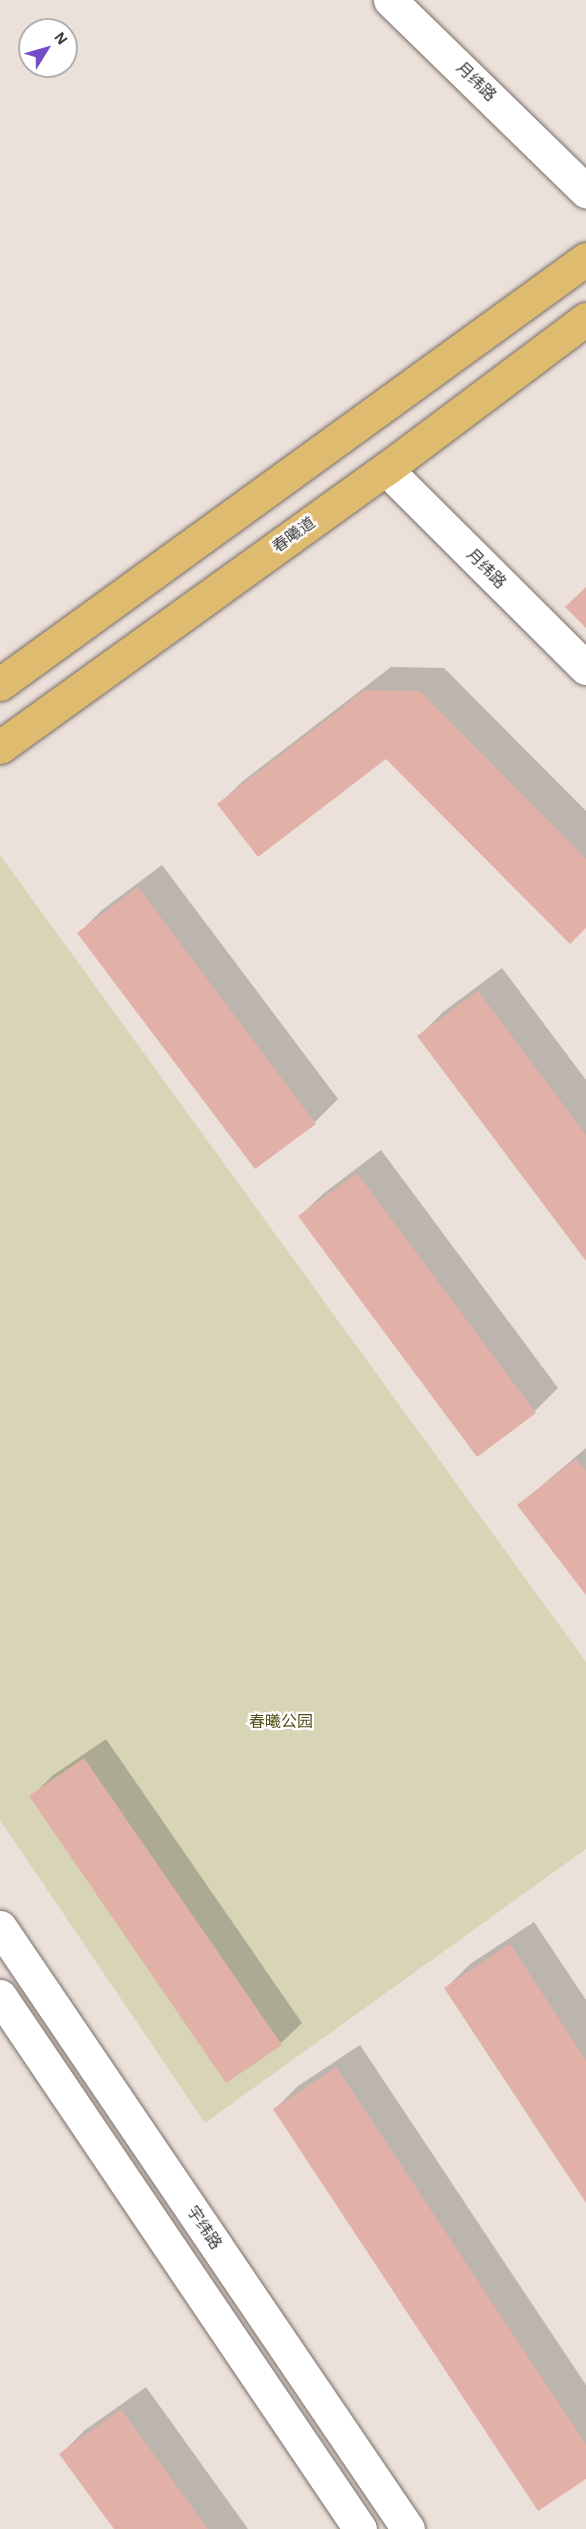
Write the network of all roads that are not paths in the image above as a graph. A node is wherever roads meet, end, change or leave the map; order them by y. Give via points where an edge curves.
1 (390, 0) edge
2 (586, 191) edge
3 (586, 259) edge
4 (586, 319) edge
5 (386, 469) junction
6 (586, 668) edge
7 (0, 684) edge
8 (0, 747) edge
9 (0, 1927) edge
10 (0, 1996) edge
11 (360, 2529) edge
12 (408, 2529) edge

1 - 2 street, 月纬路
3 - 7 main road
4 - 5 main road, 春曦道
5 - 6 street, 月纬路
5 - 8 main road, 春曦道
9 - 12 street, 宇纬路
10 - 11 street

